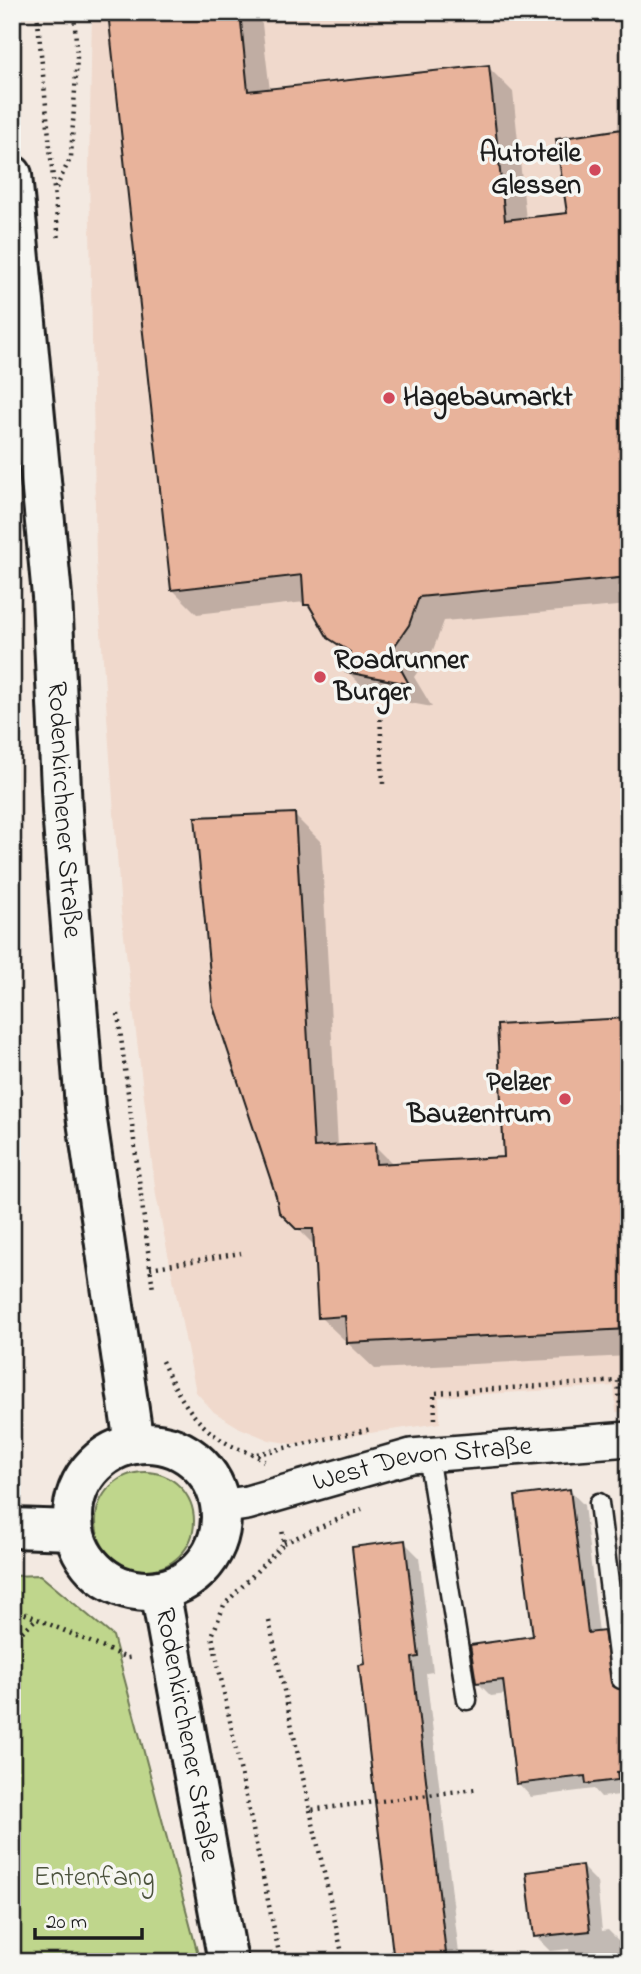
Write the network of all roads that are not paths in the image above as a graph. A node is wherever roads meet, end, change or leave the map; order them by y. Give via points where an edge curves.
1 (12, 175) edge
2 (629, 1439) edge
3 (134, 1444) junction
4 (428, 1455) junction
5 (599, 1503) dead end
6 (220, 1507) junction
7 (12, 1528) edge
8 (73, 1530) junction
9 (160, 1590) junction
10 (621, 1679) dead end
11 (467, 1700) dead end
12 (228, 1962) edge

1 - 3 main road, Rodenkirchener Straße via 52,596 62,810 85,1107
2 - 4 street, West Devon Straße
3 - 6 main road via 171,1447 194,1460 210,1479
3 - 8 main road via 110,1452 89,1471 76,1493
4 - 6 street, West Devon Straße
4 - 11 lane
5 - 10 lane
6 - 9 main road via 216,1545 202,1568
7 - 8 main road
8 - 9 main road via 86,1561 107,1580 132,1590
9 - 12 main road, Rodenkirchener Straße

